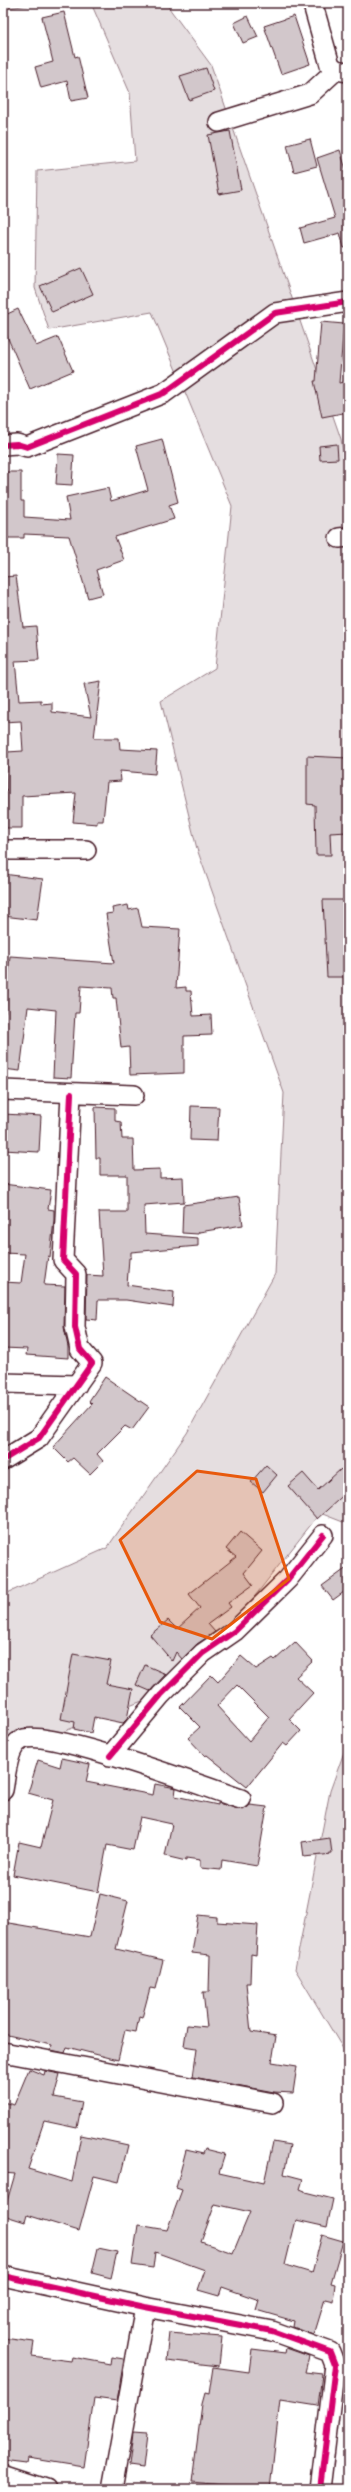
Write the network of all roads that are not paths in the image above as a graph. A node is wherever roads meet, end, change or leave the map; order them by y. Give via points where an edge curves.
1 (313, 5) dead end
2 (342, 71) edge
3 (219, 122) dead end
4 (348, 302) edge
5 (3, 445) edge
6 (3, 850) edge
7 (86, 850) dead end
8 (3, 1090) edge
9 (71, 1094) junction
10 (134, 1095) dead end
11 (3, 1383) edge
12 (77, 1385) junction
13 (3, 1460) edge
14 (323, 1535) dead end
15 (110, 1756) junction
16 (3, 1790) edge
17 (241, 1799) dead end
18 (3, 2052) edge
19 (273, 2103) dead end
20 (3, 2276) edge
21 (145, 2307) junction
22 (3, 2475) edge
23 (46, 2489) edge
24 (112, 2489) edge
25 (320, 2489) edge

1 - 2 street via 330,65
2 - 3 street via 310,94
4 - 5 street via 275,313 164,393 27,447 17,444
6 - 7 street
8 - 9 street
9 - 10 street
9 - 12 street via 63,1260 76,1274 75,1327 80,1349 92,1363
11 - 12 street
12 - 13 street via 39,1438
14 - 15 street via 288,1579 235,1631 203,1653 161,1695
15 - 16 street via 31,1737 13,1747
15 - 17 street
18 - 19 street
20 - 21 street
21 - 24 street
21 - 25 street via 272,2330 330,2352 335,2365
22 - 23 street

